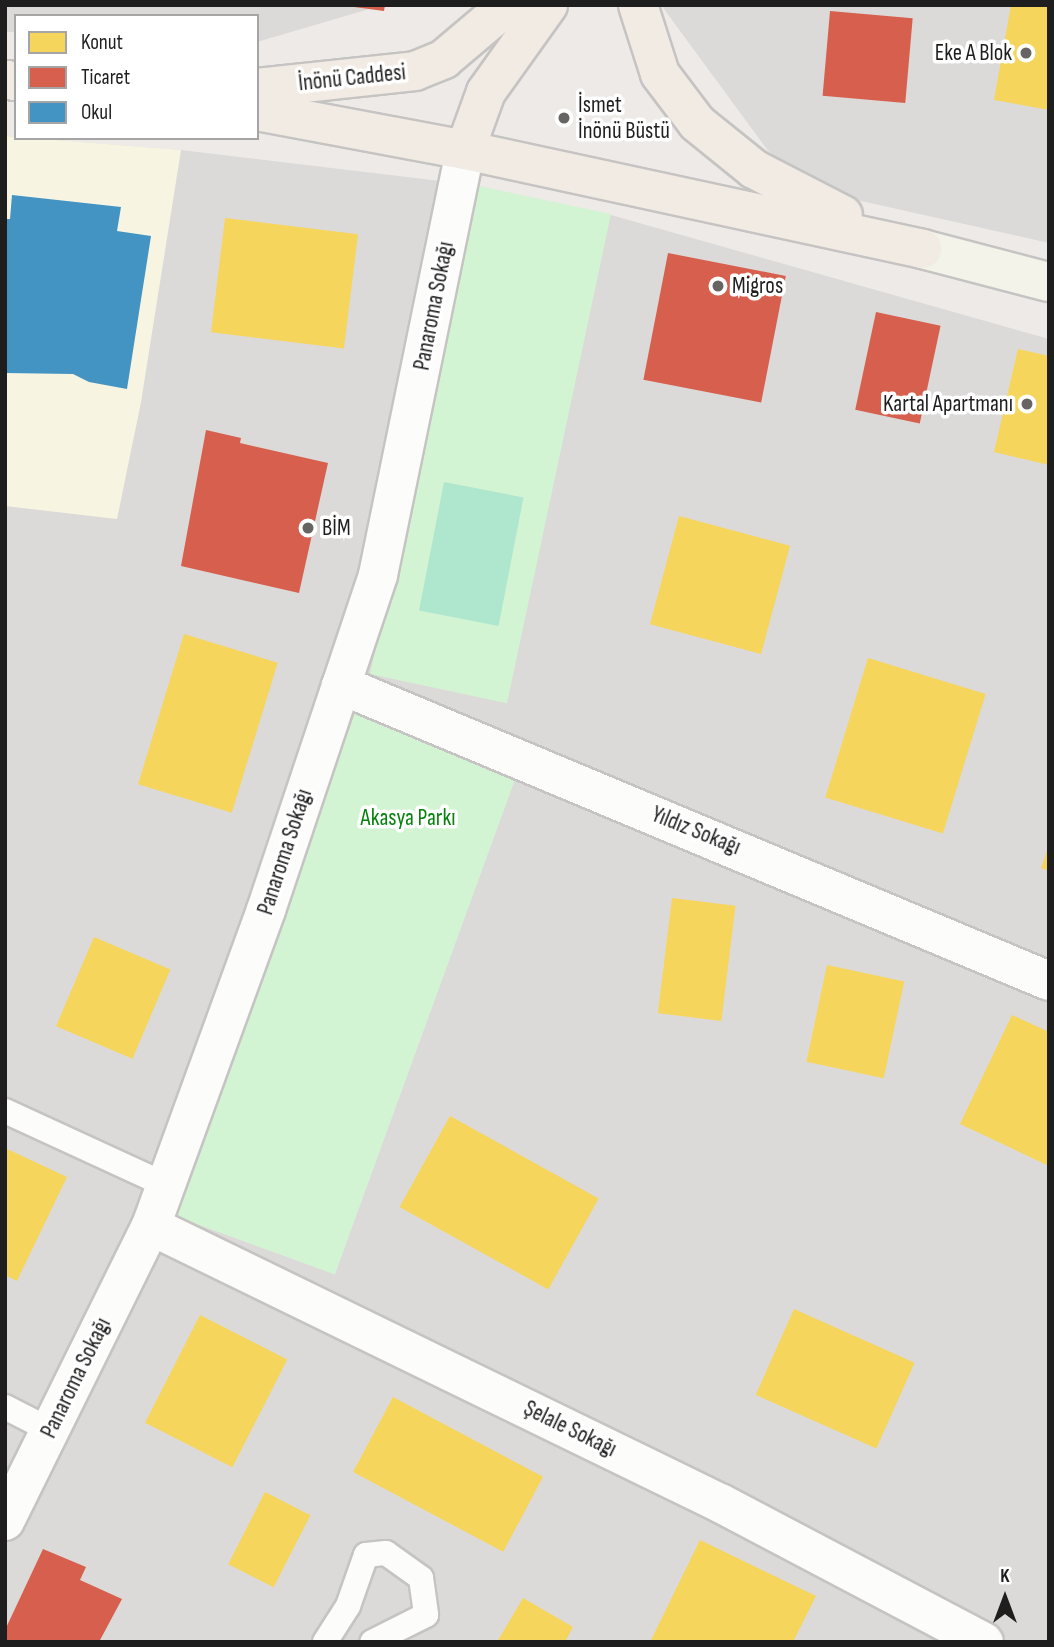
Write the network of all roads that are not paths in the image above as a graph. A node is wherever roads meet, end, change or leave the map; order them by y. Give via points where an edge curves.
1 (508, 5) edge
2 (548, 5) edge
3 (638, 5) edge
4 (259, 88) edge
5 (259, 111) edge
6 (465, 150) junction
7 (922, 249) junction
8 (1049, 282) edge
9 (341, 685) junction
10 (1049, 981) edge
11 (5, 1111) edge
12 (166, 1185) junction
13 (151, 1226) junction
14 (5, 1407) edge
15 (50, 1430) junction
16 (5, 1521) edge
17 (325, 1642) edge
18 (372, 1642) edge
19 (984, 1642) edge

1 - 4 main road, İnönü Caddesi via 464,44 426,68 390,76
2 - 6 main road via 486,92
3 - 7 main road via 653,58 672,93 731,153 783,187
5 - 6 main road
6 - 7 main road
6 - 9 street, Panaroma Sokağı via 378,575
7 - 8 main road
9 - 10 street, Yıldız Sokağı
9 - 12 street, Panaroma Sokağı via 266,910
11 - 12 lane
12 - 13 street, Panaroma Sokağı
13 - 15 street, Panaroma Sokağı
13 - 19 street, Şelale Sokağı via 680,1483
14 - 15 lane
15 - 16 street, Panaroma Sokağı
17 - 18 lane via 348,1606 366,1555 386,1553 421,1578 426,1615

